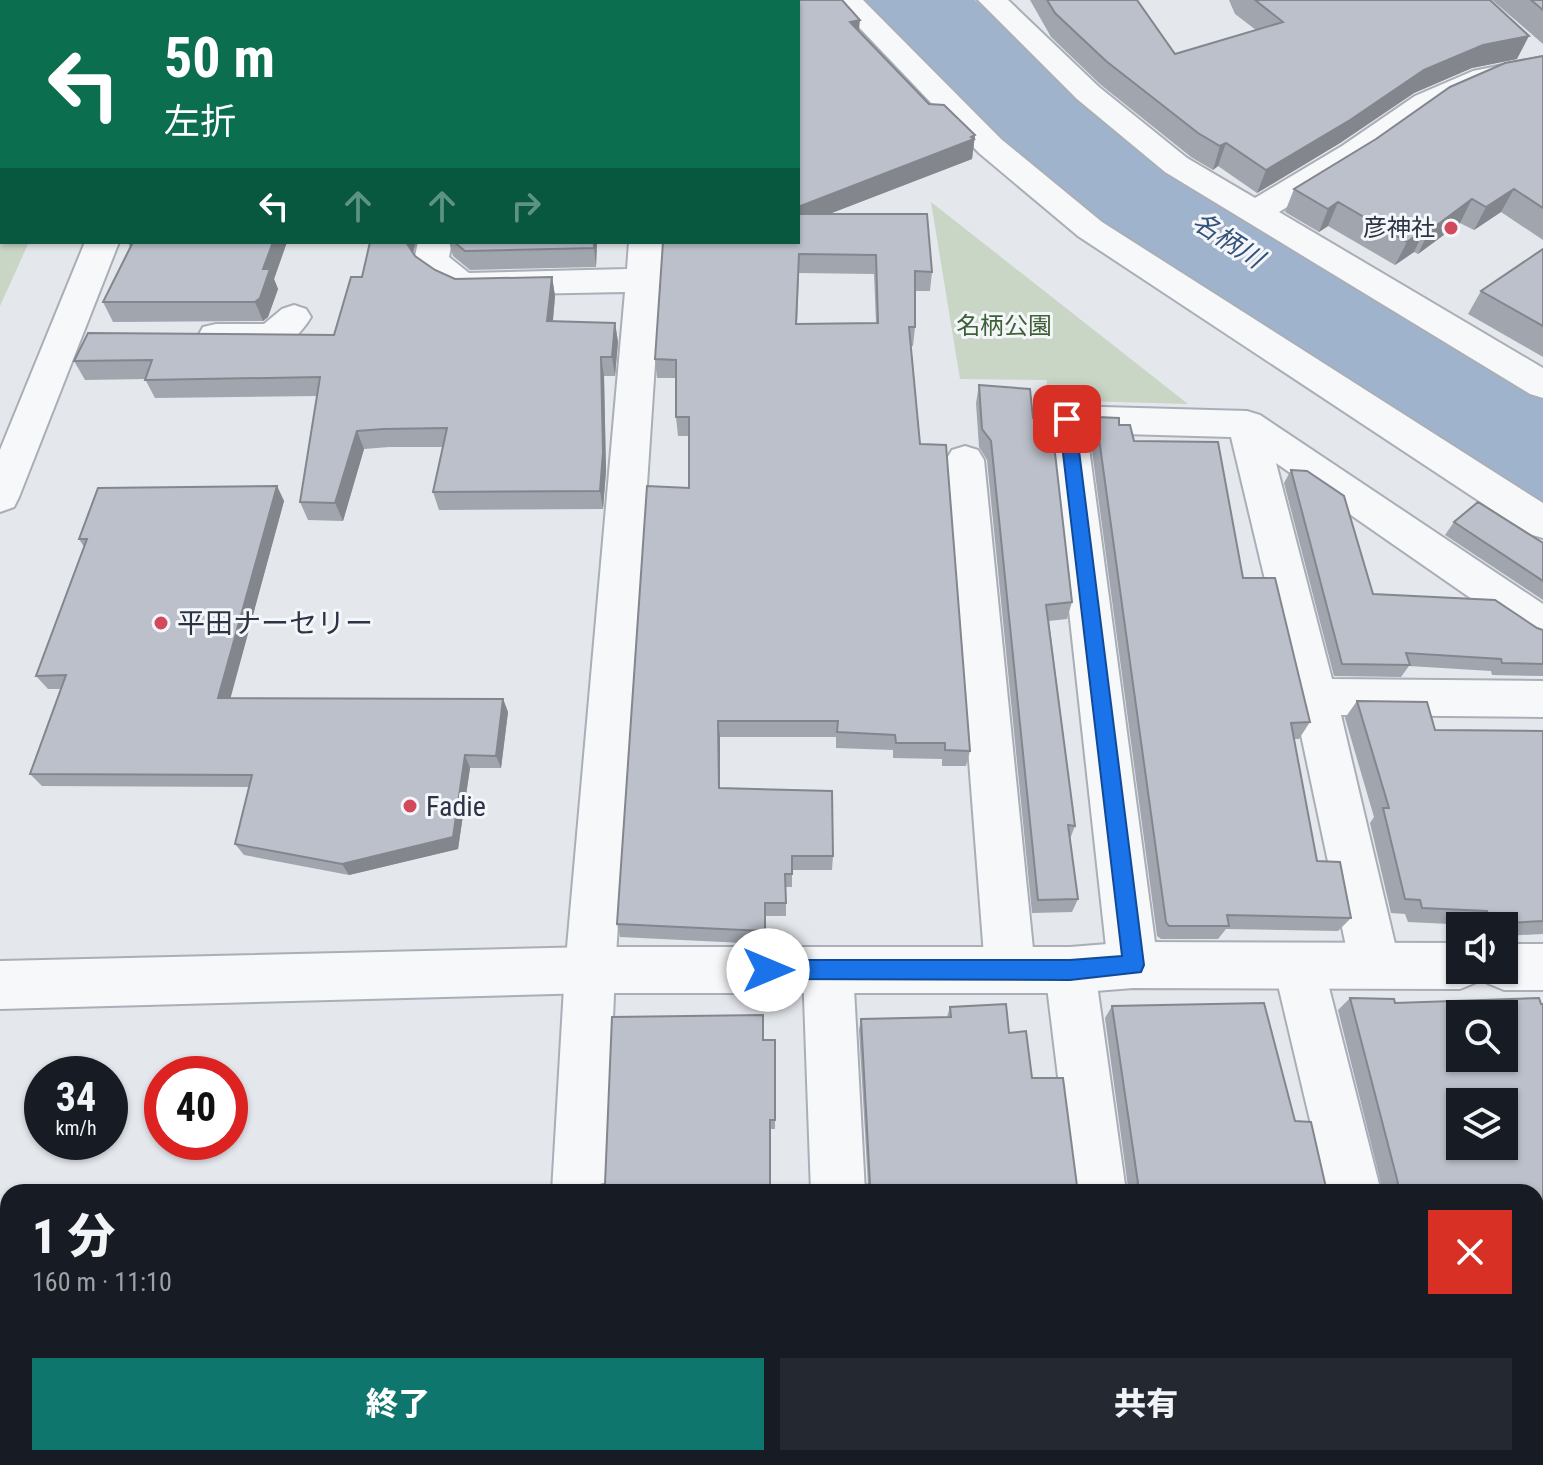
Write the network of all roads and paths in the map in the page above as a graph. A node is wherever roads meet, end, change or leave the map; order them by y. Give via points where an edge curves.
1 (847, 0) edge
2 (992, 0) edge
3 (1535, 54) edge
4 (1256, 212) junction
5 (102, 244) edge
6 (435, 244) edge
7 (645, 261) edge
8 (294, 317) dead end
9 (177, 336) edge
10 (1543, 385) edge
11 (1247, 424) junction
12 (965, 460) dead end
13 (0, 497) edge
14 (1543, 523) edge
15 (1543, 626) edge
16 (1315, 697) junction
17 (1543, 699) edge
18 (1133, 965) junction
19 (1375, 965) junction
20 (1446, 966) edge
21 (1299, 968) junction
22 (1010, 969) junction
23 (590, 970) junction
24 (828, 970) junction
25 (1070, 970) junction
26 (0, 985) edge
27 (579, 1184) edge
28 (838, 1184) edge
29 (1098, 1184) edge
30 (1352, 1184) edge

1 - 14 street via 990,146 1090,229
2 - 4 street via 1088,93 1176,165
3 - 4 street via 1426,102
4 - 10 street
5 - 13 street via 82,337
6 - 7 street via 431,261 461,284
7 - 23 street
8 - 9 street via 273,336
11 - 15 street
11 - 16 street
11 - 18 street via 1067,419
12 - 22 street
16 - 17 street
16 - 19 street
18 - 21 street
18 - 25 street
19 - 20 street
19 - 21 street
21 - 30 street
22 - 24 street
22 - 25 street
23 - 24 street
23 - 26 street
23 - 27 street
24 - 28 street
25 - 29 street

